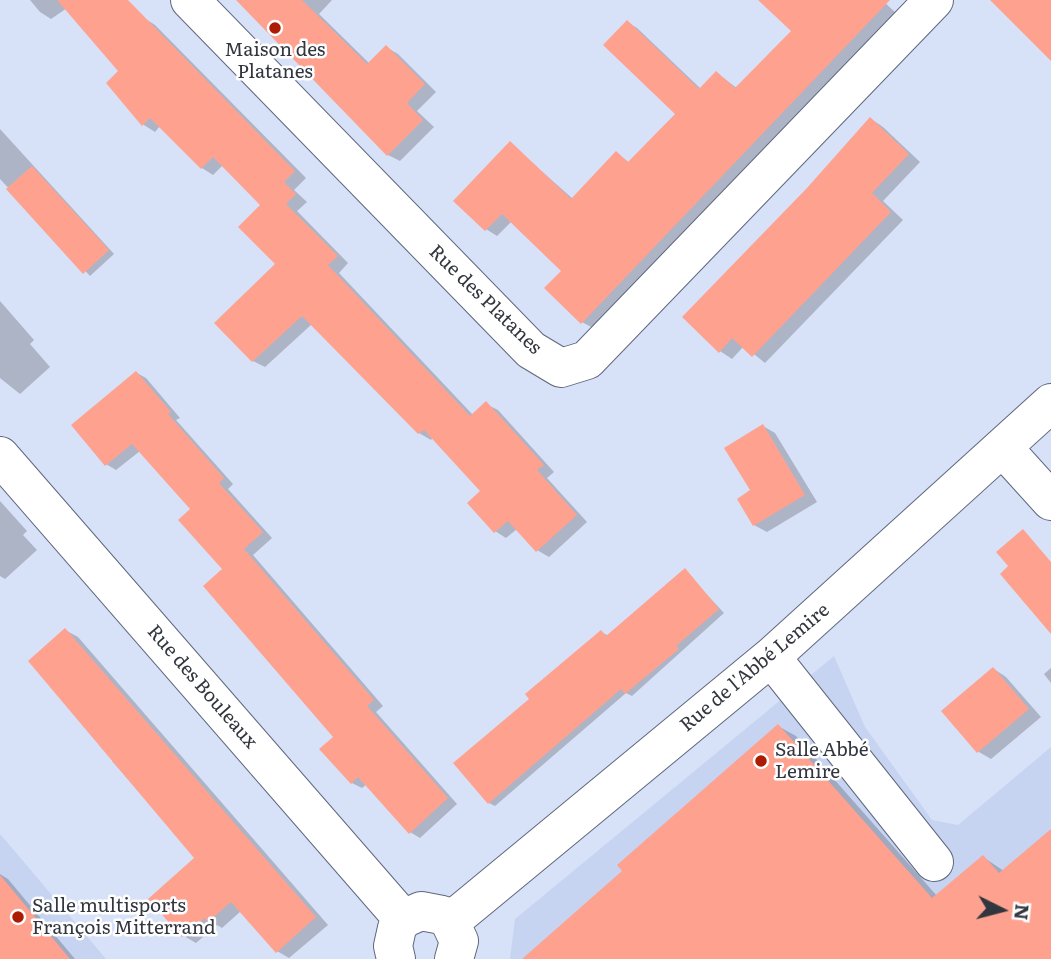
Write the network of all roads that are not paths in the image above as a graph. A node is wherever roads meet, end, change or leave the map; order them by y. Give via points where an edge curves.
1 (190, 0) edge
2 (934, 0) edge
3 (1051, 403) edge
4 (1003, 448) junction
5 (0, 456) edge
6 (1051, 501) edge
7 (771, 657) junction
8 (934, 862) dead end
9 (403, 919) junction
10 (450, 922) junction
11 (396, 959) edge
12 (454, 959) edge

1 - 2 street, Rue des Platanes via 531,350 561,368 587,360
3 - 4 street, Rue de l'Abbé Lemire
4 - 6 street
4 - 7 street, Rue de l'Abbé Lemire
5 - 9 street, Rue des Bouleaux
7 - 8 street
7 - 10 street, Rue de l'Abbé Lemire
9 - 10 street via 421,911 442,915
9 - 11 street via 393,936
10 - 12 street via 459,941

